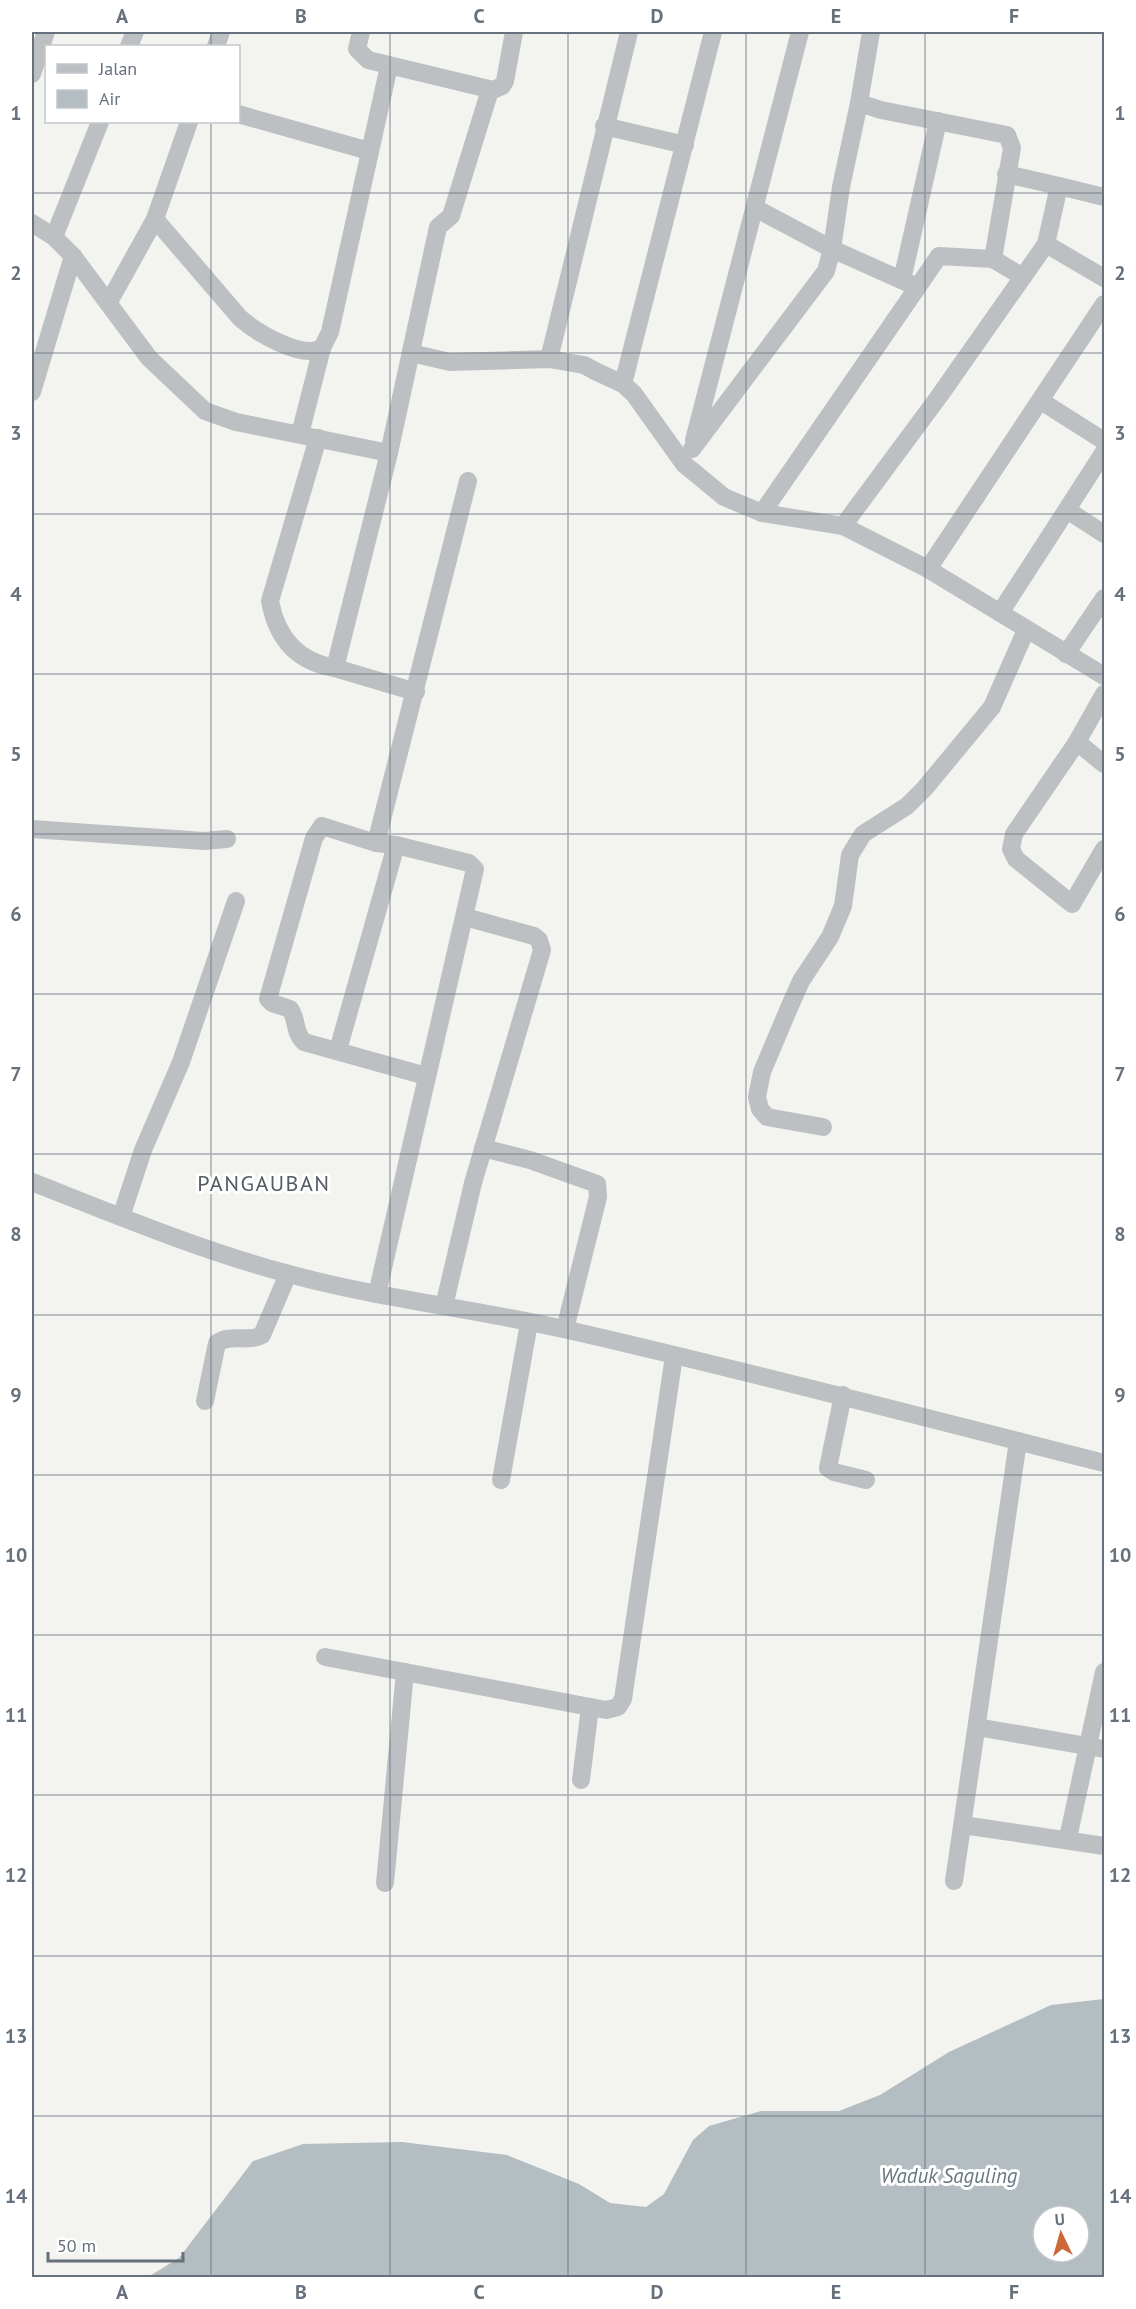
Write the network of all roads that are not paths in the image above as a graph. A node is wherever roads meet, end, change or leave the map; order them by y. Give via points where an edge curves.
1 (46, 32) edge
2 (360, 32) edge
3 (514, 32) edge
4 (629, 32) edge
5 (713, 32) edge
6 (800, 32) edge
7 (871, 32) edge
8 (389, 66) junction
9 (32, 74) edge
10 (490, 90) junction
11 (859, 102) junction
12 (240, 115) edge
13 (938, 121) junction
14 (100, 123) edge
15 (189, 123) edge
16 (604, 126) junction
17 (685, 145) junction
18 (369, 151) junction
19 (1006, 174) junction
20 (1059, 186) junction
21 (1104, 197) edge
22 (755, 208) junction
23 (155, 219) junction
24 (32, 223) edge
25 (54, 237) junction
26 (910, 244) junction
27 (1046, 244) junction
28 (832, 249) junction
29 (73, 256) junction
30 (939, 256) junction
31 (993, 259) junction
32 (1023, 277) junction
33 (1104, 278) edge
34 (909, 284) junction
35 (109, 302) junction
36 (1104, 304) edge
37 (322, 348) junction
38 (411, 353) junction
39 (549, 359) junction
40 (623, 384) junction
41 (32, 392) edge
42 (1041, 401) junction
43 (309, 436) junction
44 (1104, 441) edge
45 (1104, 452) edge
46 (389, 453) junction
47 (688, 456) junction
48 (468, 481) dead end
49 (1067, 510) junction
50 (762, 513) junction
51 (843, 526) junction
52 (1104, 534) edge
53 (928, 568) junction
54 (1104, 598) edge
55 (1000, 613) junction
56 (1026, 630) junction
57 (1066, 654) junction
58 (335, 668) junction
59 (1104, 676) edge
60 (416, 692) junction
61 (1104, 694) edge
62 (1077, 742) junction
63 (1104, 764) edge
64 (32, 829) edge
65 (227, 839) dead end
66 (376, 843) junction
67 (396, 845) junction
68 (1104, 849) edge
69 (236, 901) dead end
70 (465, 917) junction
71 (338, 1050) junction
72 (426, 1076) junction
73 (823, 1127) dead end
74 (483, 1148) junction
75 (32, 1182) edge
76 (121, 1217) junction
77 (288, 1274) junction
78 (378, 1294) junction
79 (444, 1306) junction
80 (529, 1323) junction
81 (565, 1329) junction
82 (674, 1356) junction
83 (843, 1395) junction
84 (205, 1401) dead end
85 (1018, 1441) junction
86 (1104, 1463) edge
87 (501, 1480) dead end
88 (866, 1480) dead end
89 (326, 1657) dead end
90 (405, 1672) junction
91 (1104, 1672) edge
92 (590, 1707) junction
93 (977, 1727) junction
94 (1096, 1747) edge
95 (581, 1780) dead end
96 (963, 1825) junction
97 (1068, 1839) junction
98 (1104, 1846) edge
99 (954, 1881) dead end
100 (384, 1883) dead end

1 - 9 street
2 - 8 street via 356,45 361,56
3 - 10 street via 505,81
4 - 16 street
5 - 17 street
6 - 22 street
7 - 11 street
8 - 10 street
8 - 18 street
10 - 38 street via 451,216 438,227
11 - 13 street
11 - 28 street
12 - 18 street
13 - 19 street via 1005,133 1012,145
13 - 26 street
14 - 25 street
15 - 23 street
16 - 17 street
16 - 39 street
17 - 40 street
18 - 37 street via 330,332
19 - 20 street
19 - 31 street
20 - 21 street
20 - 27 street
22 - 28 street
22 - 47 street
23 - 35 street
23 - 37 street via 253,329 308,352
24 - 25 street
25 - 29 street
26 - 30 street
26 - 34 street
27 - 32 street
27 - 33 street
28 - 34 street
28 - 47 street via 822,278
29 - 35 street
29 - 41 street
30 - 31 street
30 - 34 street
31 - 32 street
32 - 51 street
34 - 50 street
35 - 43 street via 149,358 205,411 236,422
36 - 42 street
37 - 43 street
38 - 39 street via 464,363
38 - 46 street
39 - 40 street via 584,365
40 - 47 street
42 - 44 street
42 - 53 street
43 - 46 street
43 - 58 street via 270,601 278,624 297,654 318,665
45 - 49 street
46 - 58 street
47 - 50 street via 724,497
48 - 60 street
49 - 52 street
49 - 55 street
50 - 51 street
51 - 53 street
53 - 55 street
54 - 57 street
55 - 56 street
56 - 57 street
56 - 73 street via 992,707 925,788 907,806 863,834 850,855 843,906 830,937 801,981 762,1072 757,1097 767,1117
57 - 59 street
58 - 60 street
60 - 66 street
61 - 62 street
62 - 63 street
62 - 68 street via 1014,834 1011,849 1016,858 1072,904
64 - 65 street via 204,841
66 - 67 street
66 - 71 street via 326,826 318,829 267,996 272,1003 290,1009 295,1030 304,1042
67 - 70 street via 474,866
67 - 71 street
69 - 76 street via 185,1051 143,1150
70 - 72 street
70 - 74 street via 534,936 542,951
71 - 72 street
72 - 78 street
74 - 79 street
74 - 81 street via 597,1184 598,1197
75 - 76 street
76 - 77 street
77 - 78 street
77 - 84 street via 262,1335 217,1342
78 - 79 street
79 - 80 street
80 - 81 street
80 - 87 street
81 - 82 street
82 - 83 street
82 - 92 street via 623,1699 615,1708
83 - 85 street
83 - 88 street via 828,1468
85 - 86 street
85 - 93 street
89 - 90 street
90 - 92 street
90 - 100 street
91 - 94 street
92 - 95 street
93 - 94 street
93 - 96 street
94 - 97 street
96 - 97 street
96 - 99 street
97 - 98 street

